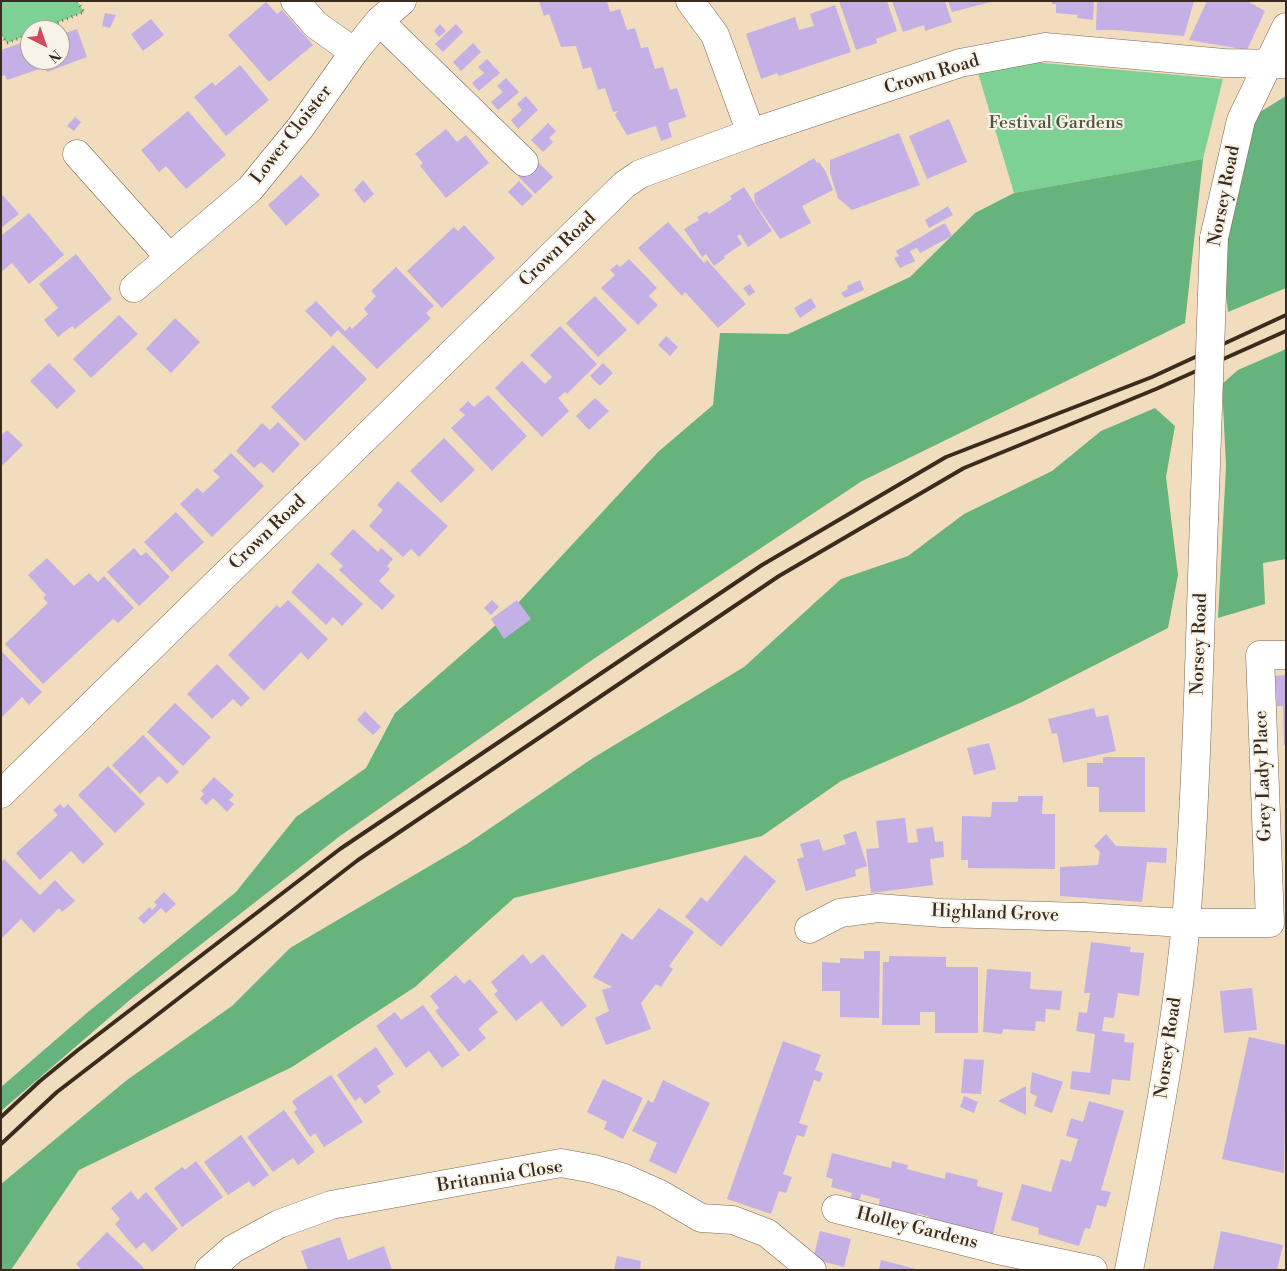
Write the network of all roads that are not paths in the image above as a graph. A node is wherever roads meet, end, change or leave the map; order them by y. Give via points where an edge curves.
1 (295, 1) edge
2 (402, 1) edge
3 (690, 1) edge
4 (379, 21) junction
5 (1286, 27) edge
6 (354, 52) junction
7 (1278, 64) edge
8 (751, 134) junction
9 (77, 154) dead end
10 (524, 162) dead end
11 (169, 257) junction
12 (134, 288) dead end
13 (1286, 655) edge
14 (1, 794) edge
15 (1185, 923) junction
16 (1278, 923) edge
17 (808, 929) dead end
18 (836, 1209) dead end
19 (1059, 1266) edge
20 (209, 1270) edge
21 (812, 1270) edge
22 (1093, 1270) edge
23 (1129, 1270) edge

1 - 6 street via 316,25
2 - 4 street, Lower Cloister
3 - 8 street via 715,35
4 - 6 street, Lower Cloister
4 - 10 street
5 - 7 street, Norsey Road
6 - 11 street, Lower Cloister via 300,128 250,189
7 - 8 street, Crown Road via 1224,63 1046,47 960,63
7 - 15 street, Norsey Road, bridge via 1241,120 1214,238 1195,767
8 - 14 street, Crown Road via 640,174 624,185
9 - 11 street
11 - 12 street, Lower Cloister
13 - 16 street, Grey Lady Place via 1260,655
15 - 16 street, Grey Lady Place
15 - 17 street, Highland Grove via 878,908 840,913
15 - 23 street, Norsey Road via 1162,1101
18 - 19 street, Holley Gardens
19 - 22 street, Holley Gardens
20 - 21 street, Britannia Close via 233,1249 264,1232 330,1205 561,1163 624,1178 702,1218 733,1220 767,1233

